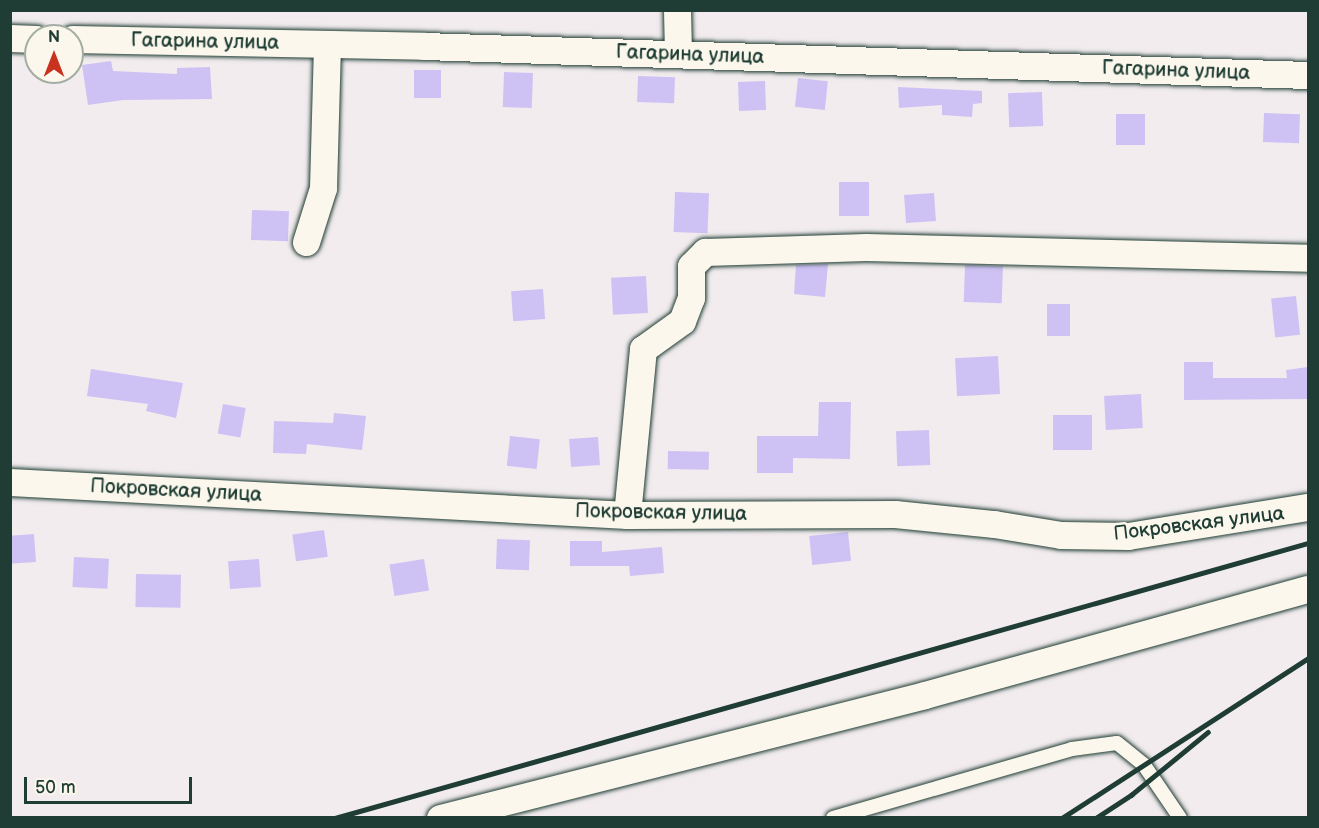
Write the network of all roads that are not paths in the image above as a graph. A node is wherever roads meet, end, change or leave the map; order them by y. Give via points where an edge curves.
1 (677, 10) edge
2 (84, 39) edge
3 (327, 44) junction
4 (678, 54) junction
5 (1308, 75) edge
6 (306, 242) dead end
7 (1308, 258) edge
8 (10, 482) edge
9 (1308, 507) edge
10 (627, 515) junction
11 (1308, 589) edge
12 (440, 818) edge
13 (833, 818) edge
14 (1180, 818) edge

1 - 4 street
2 - 3 street, Гагарина улица
3 - 4 street, Гагарина улица
3 - 6 street via 323,188
4 - 5 street, Гагарина улица
7 - 10 street via 866,248 705,252 691,266 691,298 682,321 643,349
8 - 10 street, Покровская улица
9 - 10 street, Покровская улица via 1128,536 1061,535 895,514
11 - 12 street via 925,695
13 - 14 lane via 1072,749 1117,743 1144,765

